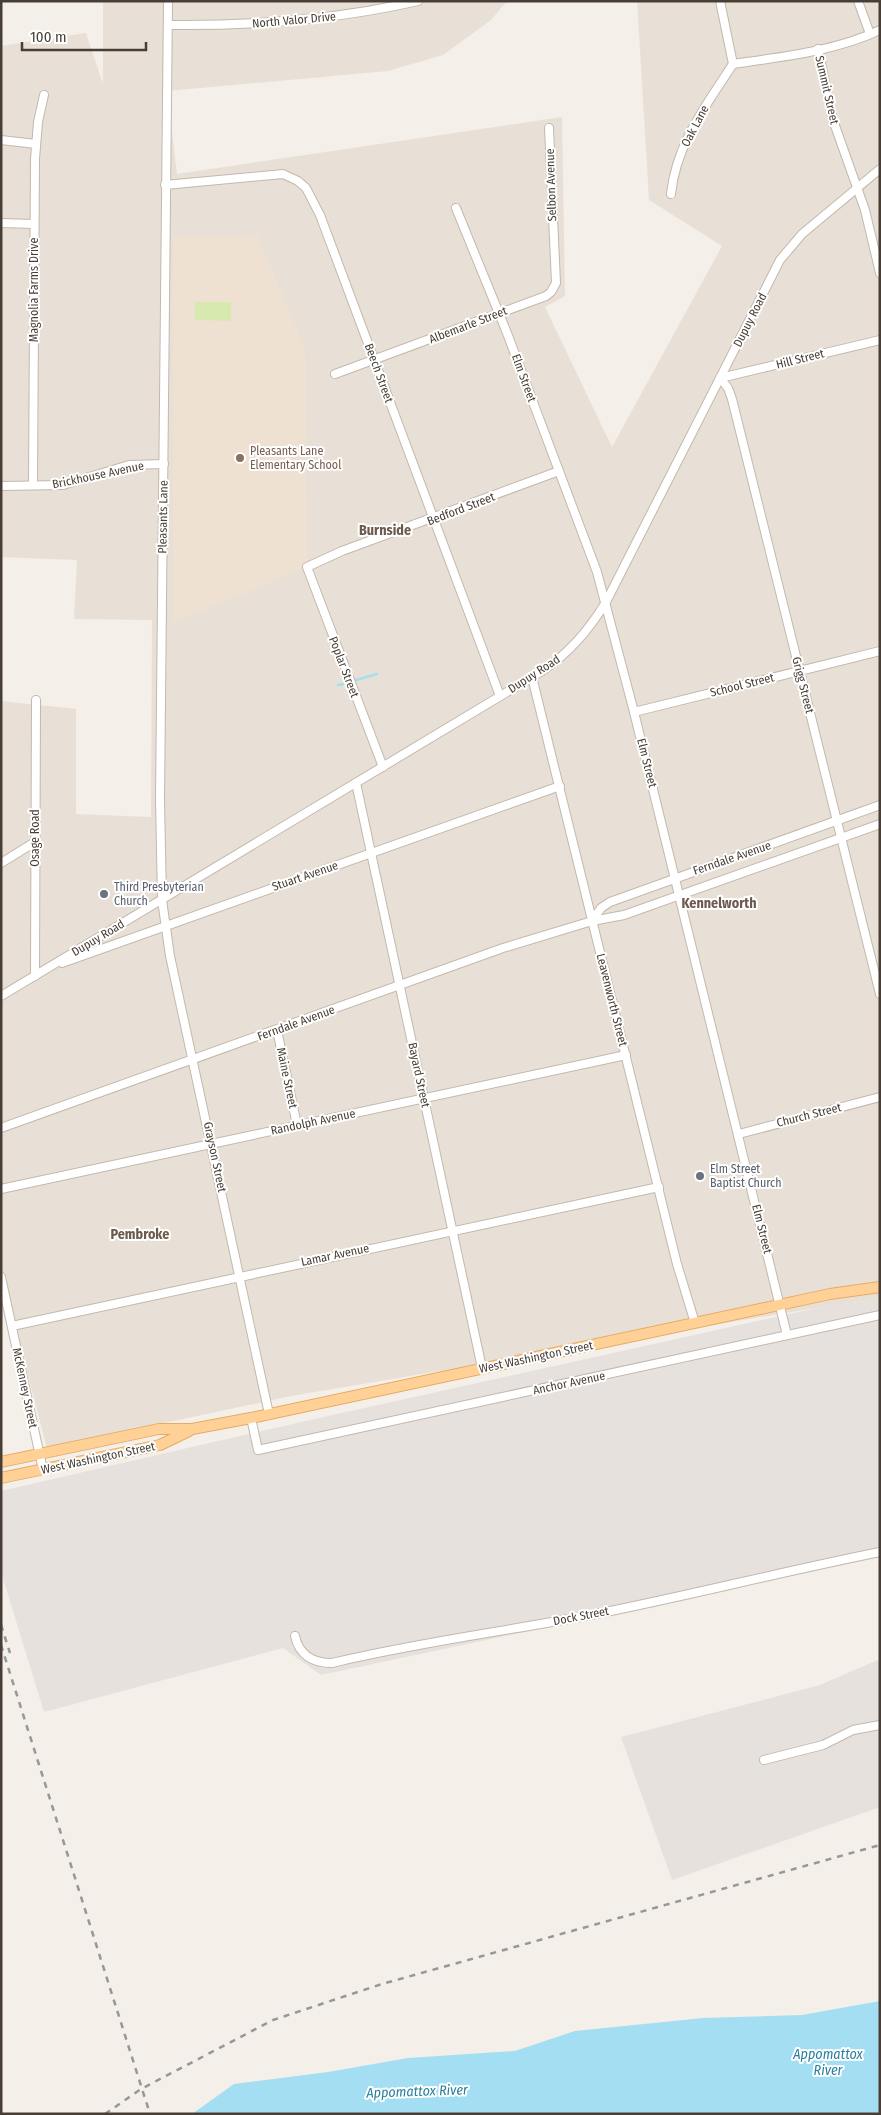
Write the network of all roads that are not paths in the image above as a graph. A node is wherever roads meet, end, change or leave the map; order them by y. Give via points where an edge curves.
1 (168, 1) edge
2 (418, 1) edge
3 (720, 1) edge
4 (858, 1) edge
5 (168, 25) junction
6 (880, 30) edge
7 (870, 34) junction
8 (818, 49) junction
9 (733, 64) junction
10 (44, 95) dead end
11 (549, 128) dead end
12 (1, 140) edge
13 (36, 144) junction
14 (880, 169) edge
15 (165, 185) junction
16 (857, 188) junction
17 (671, 194) dead end
18 (456, 208) dead end
19 (1, 223) edge
20 (34, 224) junction
21 (554, 242) joint
22 (880, 273) edge
23 (499, 313) junction
24 (880, 340) edge
25 (373, 360) junction
26 (335, 374) dead end
27 (720, 378) junction
28 (164, 464) junction
29 (559, 471) junction
30 (33, 485) junction
31 (1, 486) edge
32 (433, 519) junction
33 (307, 568) joint
34 (606, 602) junction
35 (880, 651) edge
36 (800, 670) junction
37 (532, 677) junction
38 (500, 696) junction
39 (36, 700) dead end
40 (634, 712) junction
41 (383, 766) junction
42 (356, 783) junction
43 (560, 786) junction
44 (880, 805) edge
45 (838, 820) junction
46 (880, 824) edge
47 (842, 838) junction
48 (35, 842) junction
49 (372, 853) junction
50 (1, 863) edge
51 (674, 878) junction
52 (678, 896) junction
53 (162, 900) junction
54 (592, 920) junction
55 (165, 927) junction
56 (51, 966) junction
57 (35, 976) junction
58 (400, 986) junction
59 (880, 994) edge
60 (1, 996) edge
61 (277, 1030) junction
62 (626, 1055) junction
63 (194, 1059) junction
64 (880, 1097) edge
65 (424, 1098) junction
66 (297, 1125) junction
67 (1, 1128) edge
68 (738, 1134) junction
69 (212, 1143) junction
70 (659, 1187) junction
71 (1, 1189) edge
72 (453, 1230) junction
73 (240, 1276) junction
74 (1, 1277) edge
75 (880, 1287) edge
76 (780, 1305) junction
77 (880, 1315) edge
78 (695, 1323) junction
79 (12, 1326) junction
80 (787, 1335) junction
81 (482, 1368) junction
82 (269, 1414) junction
83 (251, 1418) junction
84 (192, 1430) junction
85 (40, 1454) junction
86 (1, 1462) edge
87 (43, 1470) junction
88 (1, 1478) edge
89 (880, 1552) edge
90 (294, 1636) dead end
91 (880, 1726) edge
92 (764, 1760) dead end

1 - 5 street, Pleasants Lane
2 - 5 street, North Valor Drive via 300,21
3 - 9 street
4 - 7 street
5 - 15 street, Pleasants Lane
6 - 7 street
7 - 8 street
8 - 9 street, Summit Street
8 - 16 street, Summit Street via 834,120
9 - 17 street, Oak Lane via 686,140 676,163
10 - 13 street, Magnolia Farms Drive
11 - 21 street, Selbon Avenue
12 - 13 street
13 - 20 street, Magnolia Farms Drive
14 - 16 street, Dupuy Road
15 - 25 street, Beech Street via 274,174 298,181 306,188 320,215
15 - 28 street, Pleasants Lane
16 - 22 street, Summit Street
16 - 27 street, Dupuy Road via 786,251
18 - 23 street, Elm Street
19 - 20 street
20 - 30 street, Magnolia Farms Drive
21 - 23 street, Albemarle Street via 556,283 551,292
23 - 25 street, Albemarle Street
23 - 29 street, Elm Street
24 - 27 street, Hill Street
25 - 26 street, Albemarle Street
25 - 32 street, Beech Street
27 - 34 street, Dupuy Road
27 - 36 street, Grigg Street via 732,399
28 - 30 street, Brickhouse Avenue via 129,465 62,485
28 - 53 street, Pleasants Lane
29 - 32 street, Bedford Street
29 - 34 street, Elm Street
30 - 31 street, Brickhouse Avenue
32 - 33 street, Bedford Street via 342,551
32 - 38 street, Beech Street
33 - 41 street, Poplar Street
34 - 37 street, Dupuy Road via 568,652
34 - 40 street, Elm Street
35 - 36 street, School Street
36 - 40 street, School Street
36 - 45 street, Grigg Street
37 - 38 street, Dupuy Road
37 - 43 street, Leavenworth Street
38 - 41 street, Dupuy Road
39 - 48 street, Osage Road
40 - 51 street, Elm Street
41 - 42 street, Dupuy Road
42 - 49 street, Bayard Street
42 - 53 street, Dupuy Road
43 - 49 street, Stuart Avenue
43 - 54 street, Leavenworth Street
44 - 45 street, Ferndale Avenue
45 - 47 street, Grigg Street
45 - 51 street, Ferndale Avenue
46 - 47 street, Ferndale Avenue
47 - 52 street, Ferndale Avenue
47 - 59 street, Grigg Street
48 - 50 street
48 - 57 street, Osage Road
49 - 55 street, Stuart Avenue
49 - 58 street, Bayard Street
51 - 52 street, Elm Street
51 - 54 street, Ferndale Avenue via 610,902
52 - 54 street, Ferndale Avenue via 624,916
52 - 68 street, Elm Street
53 - 55 street, Grayson Street
53 - 56 street, Dupuy Road
54 - 58 street, Ferndale Avenue
54 - 62 street, Leavenworth Street
55 - 56 street, Stuart Avenue
55 - 63 street, Grayson Street
56 - 57 street, Dupuy Road
57 - 60 street, Dupuy Road
58 - 61 street, Ferndale Avenue
58 - 65 street, Bayard Street
61 - 63 street, Ferndale Avenue
61 - 66 street, Maine Street
62 - 65 street, Randolph Avenue
62 - 70 street, Leavenworth Street
63 - 67 street, Ferndale Avenue
63 - 69 street, Grayson Street
64 - 68 street, Church Street
65 - 66 street, Randolph Avenue
65 - 72 street, Bayard Street
66 - 69 street, Randolph Avenue
68 - 76 street, Elm Street
69 - 71 street, Randolph Avenue
69 - 73 street, Grayson Street
70 - 72 street, Lamar Avenue
70 - 78 street, Leavenworth Street
72 - 73 street, Lamar Avenue
72 - 81 street, Bayard Street
73 - 79 street, Lamar Avenue
73 - 82 street, Grayson Street
74 - 79 street, McKenney Street
75 - 76 main road, West Washington Street
76 - 78 main road, West Washington Street
76 - 80 street, Elm Street
77 - 80 street, Anchor Avenue
78 - 81 main road, West Washington Street
79 - 85 street, McKenney Street
80 - 83 street, Anchor Avenue via 258,1450
81 - 82 main road, West Washington Street
82 - 83 main road, West Washington Street
83 - 84 main road, West Washington Street
84 - 85 main road, West Washington Street via 159,1429
84 - 87 main road, West Washington Street via 160,1445
85 - 86 main road, West Washington Street
85 - 87 street, McKenney Street
87 - 88 main road, West Washington Street
89 - 90 street, Dock Street via 597,1614 332,1662 314,1661 306,1656
91 - 92 street via 854,1730 823,1745

